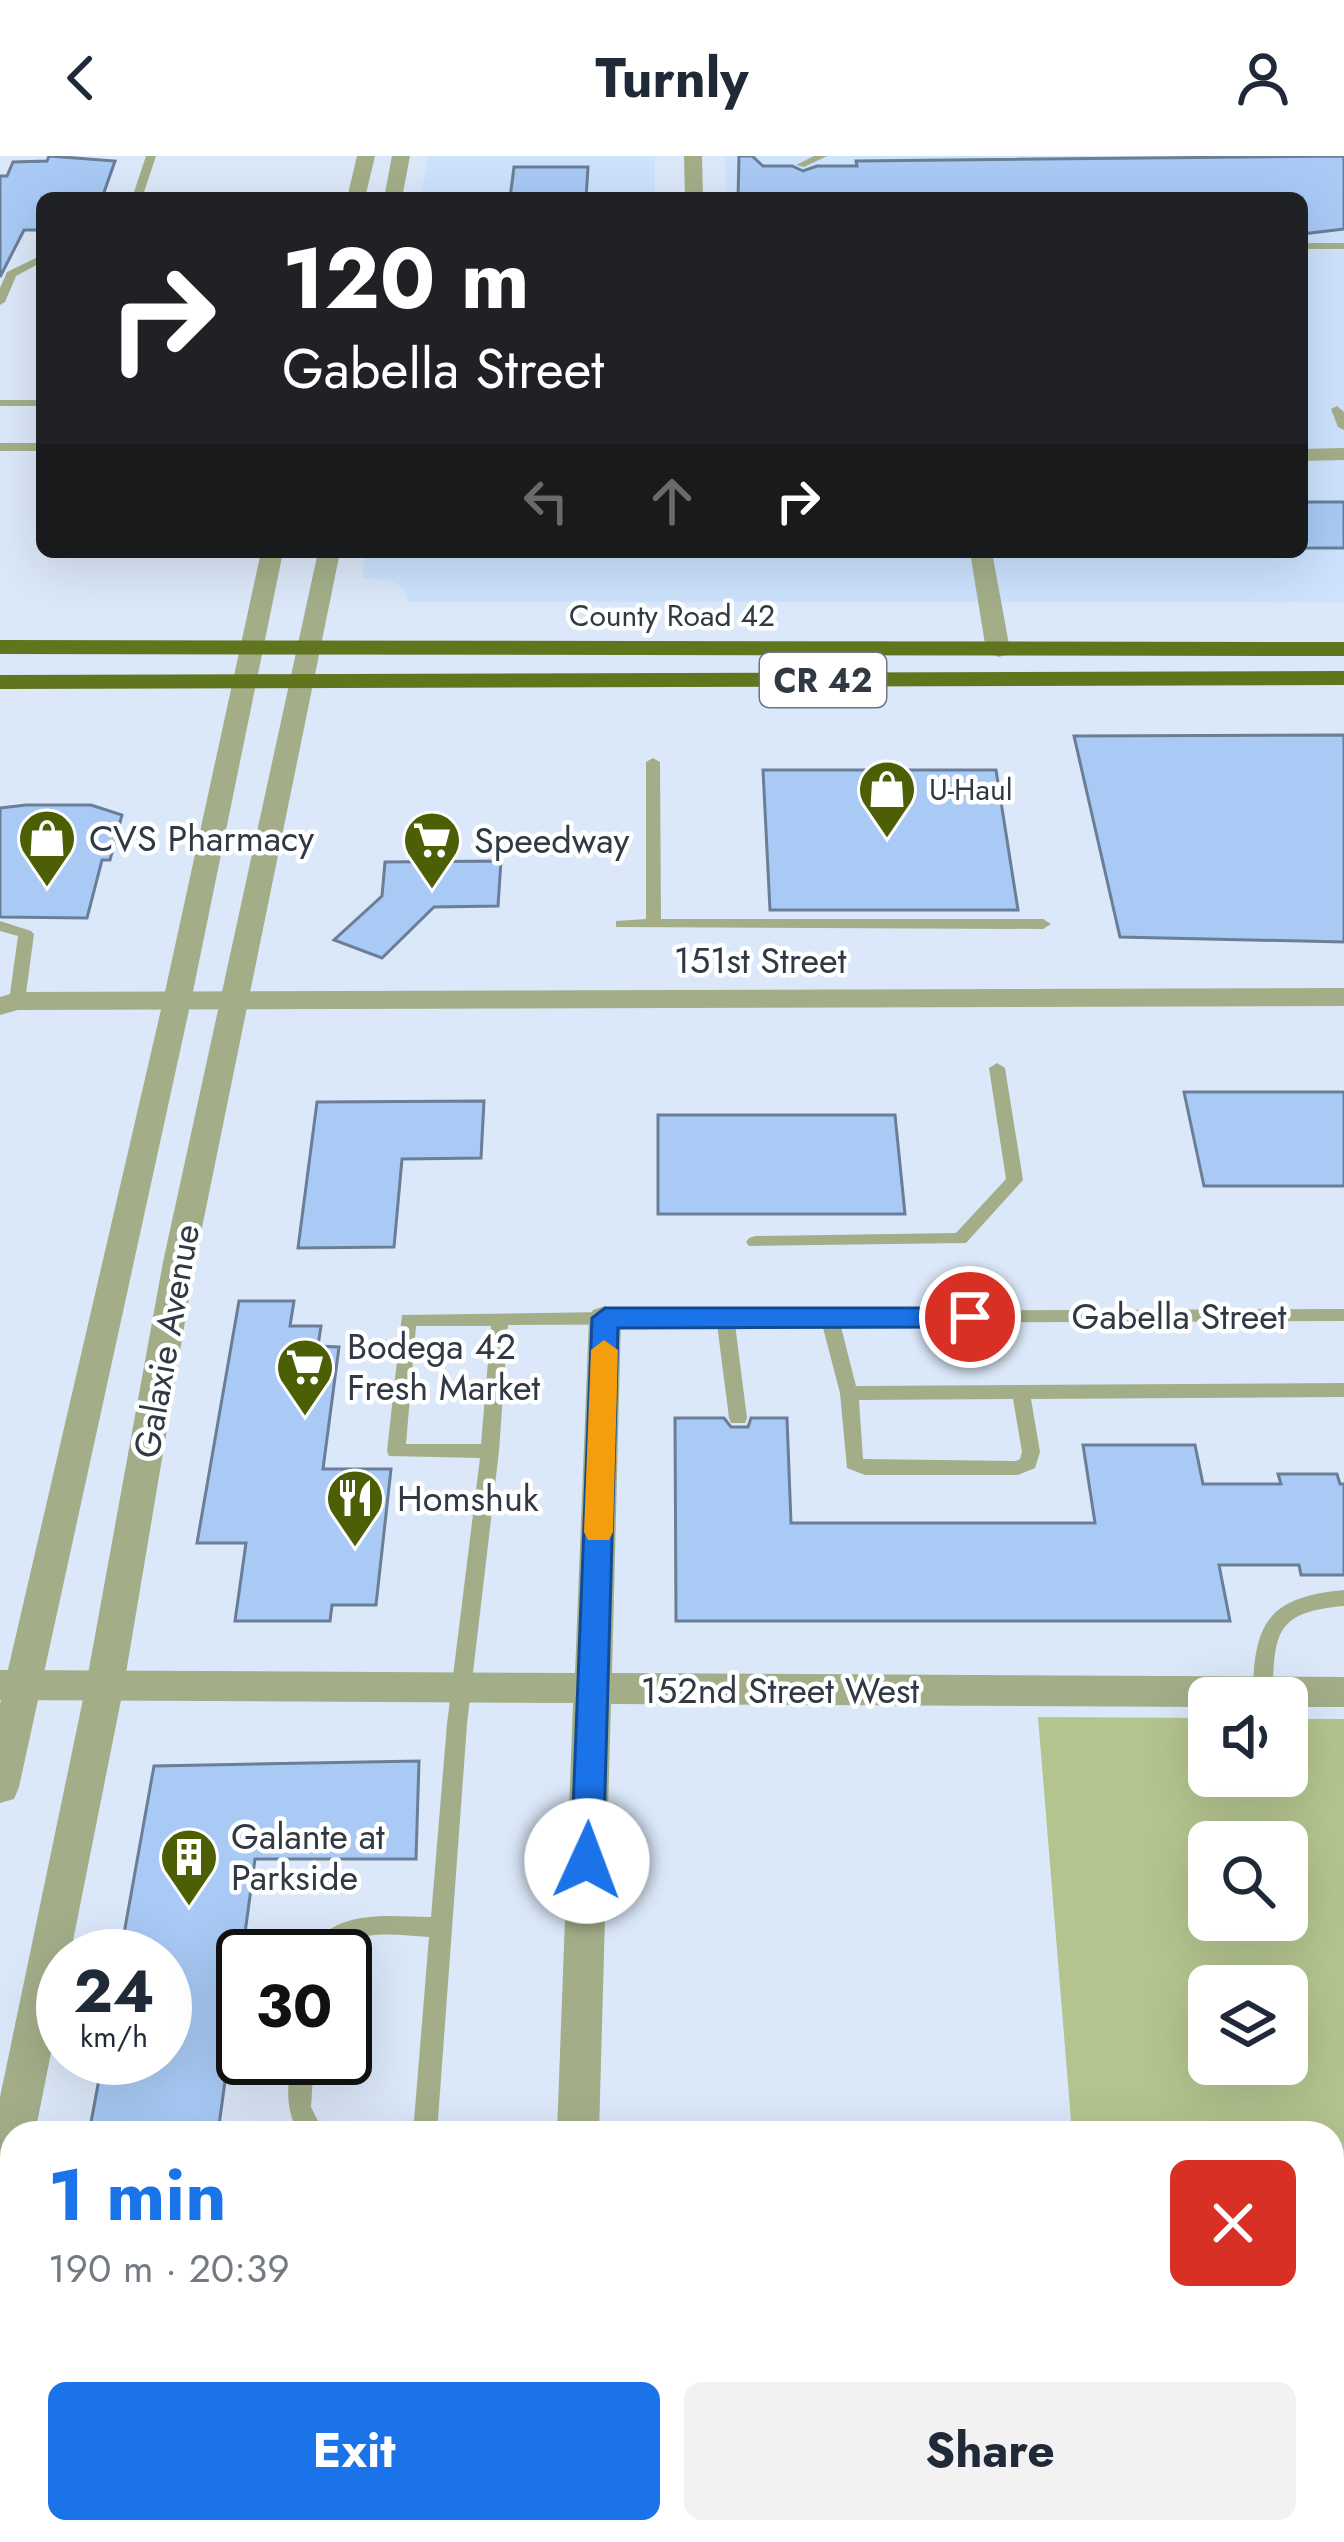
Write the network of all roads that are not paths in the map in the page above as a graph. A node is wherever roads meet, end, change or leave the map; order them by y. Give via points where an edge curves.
1 (152, 156) edge
2 (366, 156) edge
3 (401, 156) edge
4 (693, 156) edge
5 (822, 156) edge
6 (801, 165) dead end
7 (139, 192) edge
8 (357, 192) edge
9 (394, 192) edge
10 (694, 192) edge
11 (1308, 246) edge
12 (1344, 246) edge
13 (36, 261) edge
14 (0, 302) edge
15 (36, 403) edge
16 (0, 404) edge
17 (1337, 409) dead end
18 (1344, 427) edge
19 (0, 447) edge
20 (36, 447) edge
21 (1308, 454) edge
22 (1344, 454) edge
23 (271, 558) edge
24 (328, 558) edge
25 (982, 558) edge
26 (250, 646) junction
27 (0, 647) edge
28 (310, 647) junction
29 (1344, 649) edge
30 (998, 650) junction
31 (1344, 678) edge
32 (0, 682) edge
33 (245, 682) junction
34 (302, 682) junction
35 (653, 762) dead end
36 (621, 924) dead end
37 (654, 924) junction
38 (1042, 924) dead end
39 (0, 926) edge
40 (0, 943) edge
41 (24, 944) junction
42 (1344, 997) edge
43 (6, 1000) edge
44 (177, 1000) junction
45 (232, 1000) junction
46 (998, 1068) dead end
47 (755, 1242) dead end
48 (1344, 1315) edge
49 (605, 1318) junction
50 (725, 1318) junction
51 (830, 1318) junction
52 (500, 1319) junction
53 (1344, 1390) edge
54 (1021, 1391) junction
55 (849, 1393) junction
56 (738, 1418) dead end
57 (490, 1451) junction
58 (1344, 1598) edge
59 (1263, 1677) edge
60 (12, 1685) edge
61 (105, 1685) junction
62 (463, 1688) junction
63 (592, 1690) junction
64 (1188, 1692) edge
65 (1308, 1692) edge
66 (1344, 1692) edge
67 (0, 1787) edge
68 (441, 1927) junction
69 (343, 1929) edge
70 (299, 2085) edge
71 (16, 2121) edge
72 (302, 2121) edge
73 (426, 2121) edge
74 (578, 2121) edge

1 - 7 lane
2 - 8 street
3 - 9 street
4 - 10 street
5 - 6 lane
11 - 12 lane
13 - 14 lane via 11,274
15 - 16 lane
17 - 18 lane
19 - 20 lane
21 - 22 street
23 - 26 street, Galaxie Avenue
24 - 28 street, Galaxie Avenue
25 - 30 street
26 - 27 highway, County Road 42 / CR 42
26 - 28 highway, County Road 42 / CR 42
26 - 33 street, Galaxie Avenue
28 - 30 highway, County Road 42 / CR 42
28 - 34 street, Galaxie Avenue
29 - 30 highway, County Road 42 / CR 42
31 - 34 highway, County Road 42 / CR 42
32 - 33 highway, County Road 42 / CR 42
33 - 34 highway, County Road 42 / CR 42
33 - 44 street, Galaxie Avenue
34 - 45 street, Galaxie Avenue
35 - 37 lane
36 - 37 lane
37 - 38 lane
39 - 41 lane via 26,934
40 - 41 lane
41 - 43 lane
42 - 45 street, 151st Street
43 - 44 street, 151st Street
44 - 45 street, 151st Street
44 - 60 street, Galaxie Avenue
45 - 61 street, Galaxie Avenue
46 - 47 lane via 1016,1180 960,1239
48 - 51 lane, Gabella Street
49 - 50 lane, Gabella Street
49 - 52 lane, Gabella Street
49 - 63 street
50 - 51 lane, Gabella Street
50 - 56 lane
51 - 55 lane
52 - 57 lane
52 - 57 lane, Gabella Street via 408,1320 396,1451
53 - 54 lane
54 - 55 lane
54 - 55 lane via 1031,1452 1018,1468 865,1468 851,1452
57 - 62 lane
58 - 59 lane via 1304,1600 1276,1619
60 - 61 street, 152nd Street West
60 - 67 street, Galaxie Avenue
61 - 62 street, 152nd Street West
61 - 71 street, Galaxie Avenue
62 - 63 street, 152nd Street West
62 - 68 lane
63 - 64 street, 152nd Street West
63 - 74 street
65 - 66 street, 152nd Street West
68 - 69 lane
68 - 73 lane
70 - 72 lane

